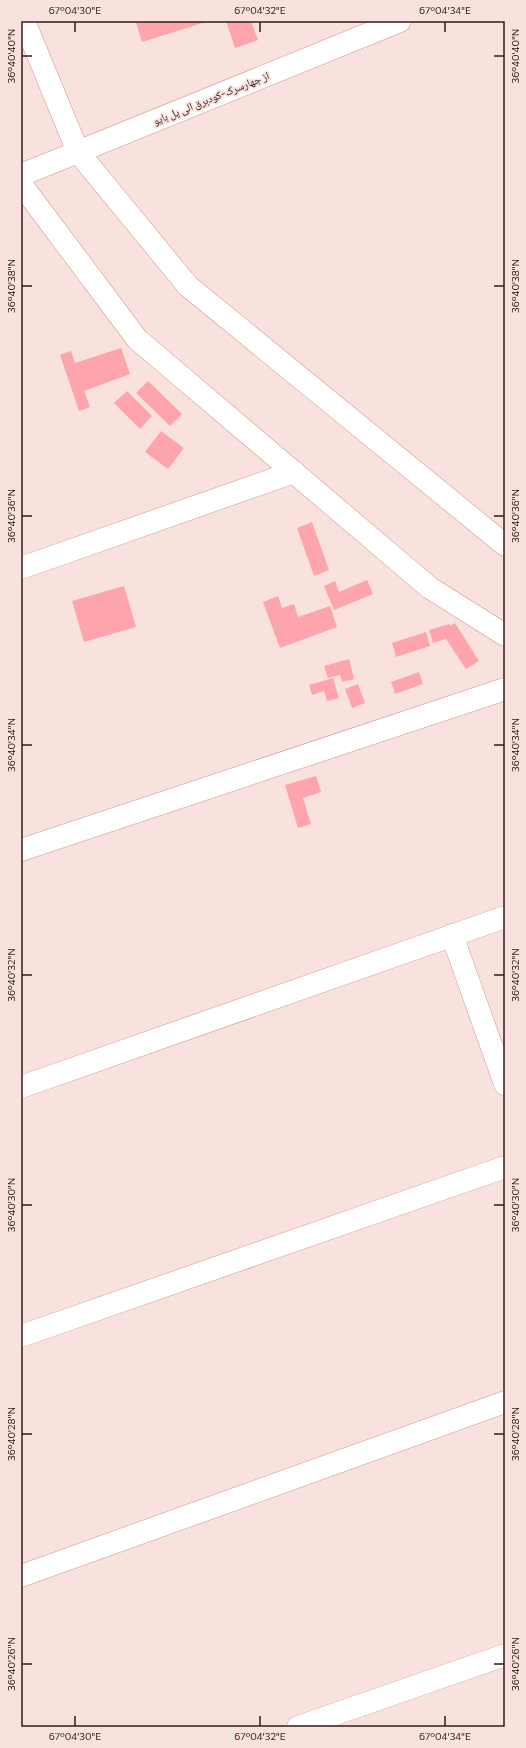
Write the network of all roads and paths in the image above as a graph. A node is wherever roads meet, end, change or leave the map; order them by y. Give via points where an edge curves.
1 (24, 21) edge
2 (400, 21) edge
3 (78, 152) junction
4 (21, 175) edge
5 (21, 184) edge
6 (294, 472) junction
7 (505, 544) edge
8 (21, 568) edge
9 (505, 635) edge
10 (505, 689) edge
11 (21, 850) edge
12 (505, 917) edge
13 (452, 935) junction
14 (505, 1084) edge
15 (21, 1087) edge
16 (505, 1167) edge
17 (21, 1336) edge
18 (505, 1402) edge
19 (21, 1576) edge
20 (505, 1655) edge
21 (298, 1727) edge

1 - 3 street
2 - 3 street, از جهارسرک-کودبرق الی پل بایو
3 - 4 street, از جهارسرک-کودبرق الی پل بایو
3 - 7 street via 188,286
5 - 6 street via 137,339
6 - 8 street
6 - 9 street via 430,588
10 - 11 street
12 - 13 street
13 - 14 street
13 - 15 street
16 - 17 street
18 - 19 street
20 - 21 street

